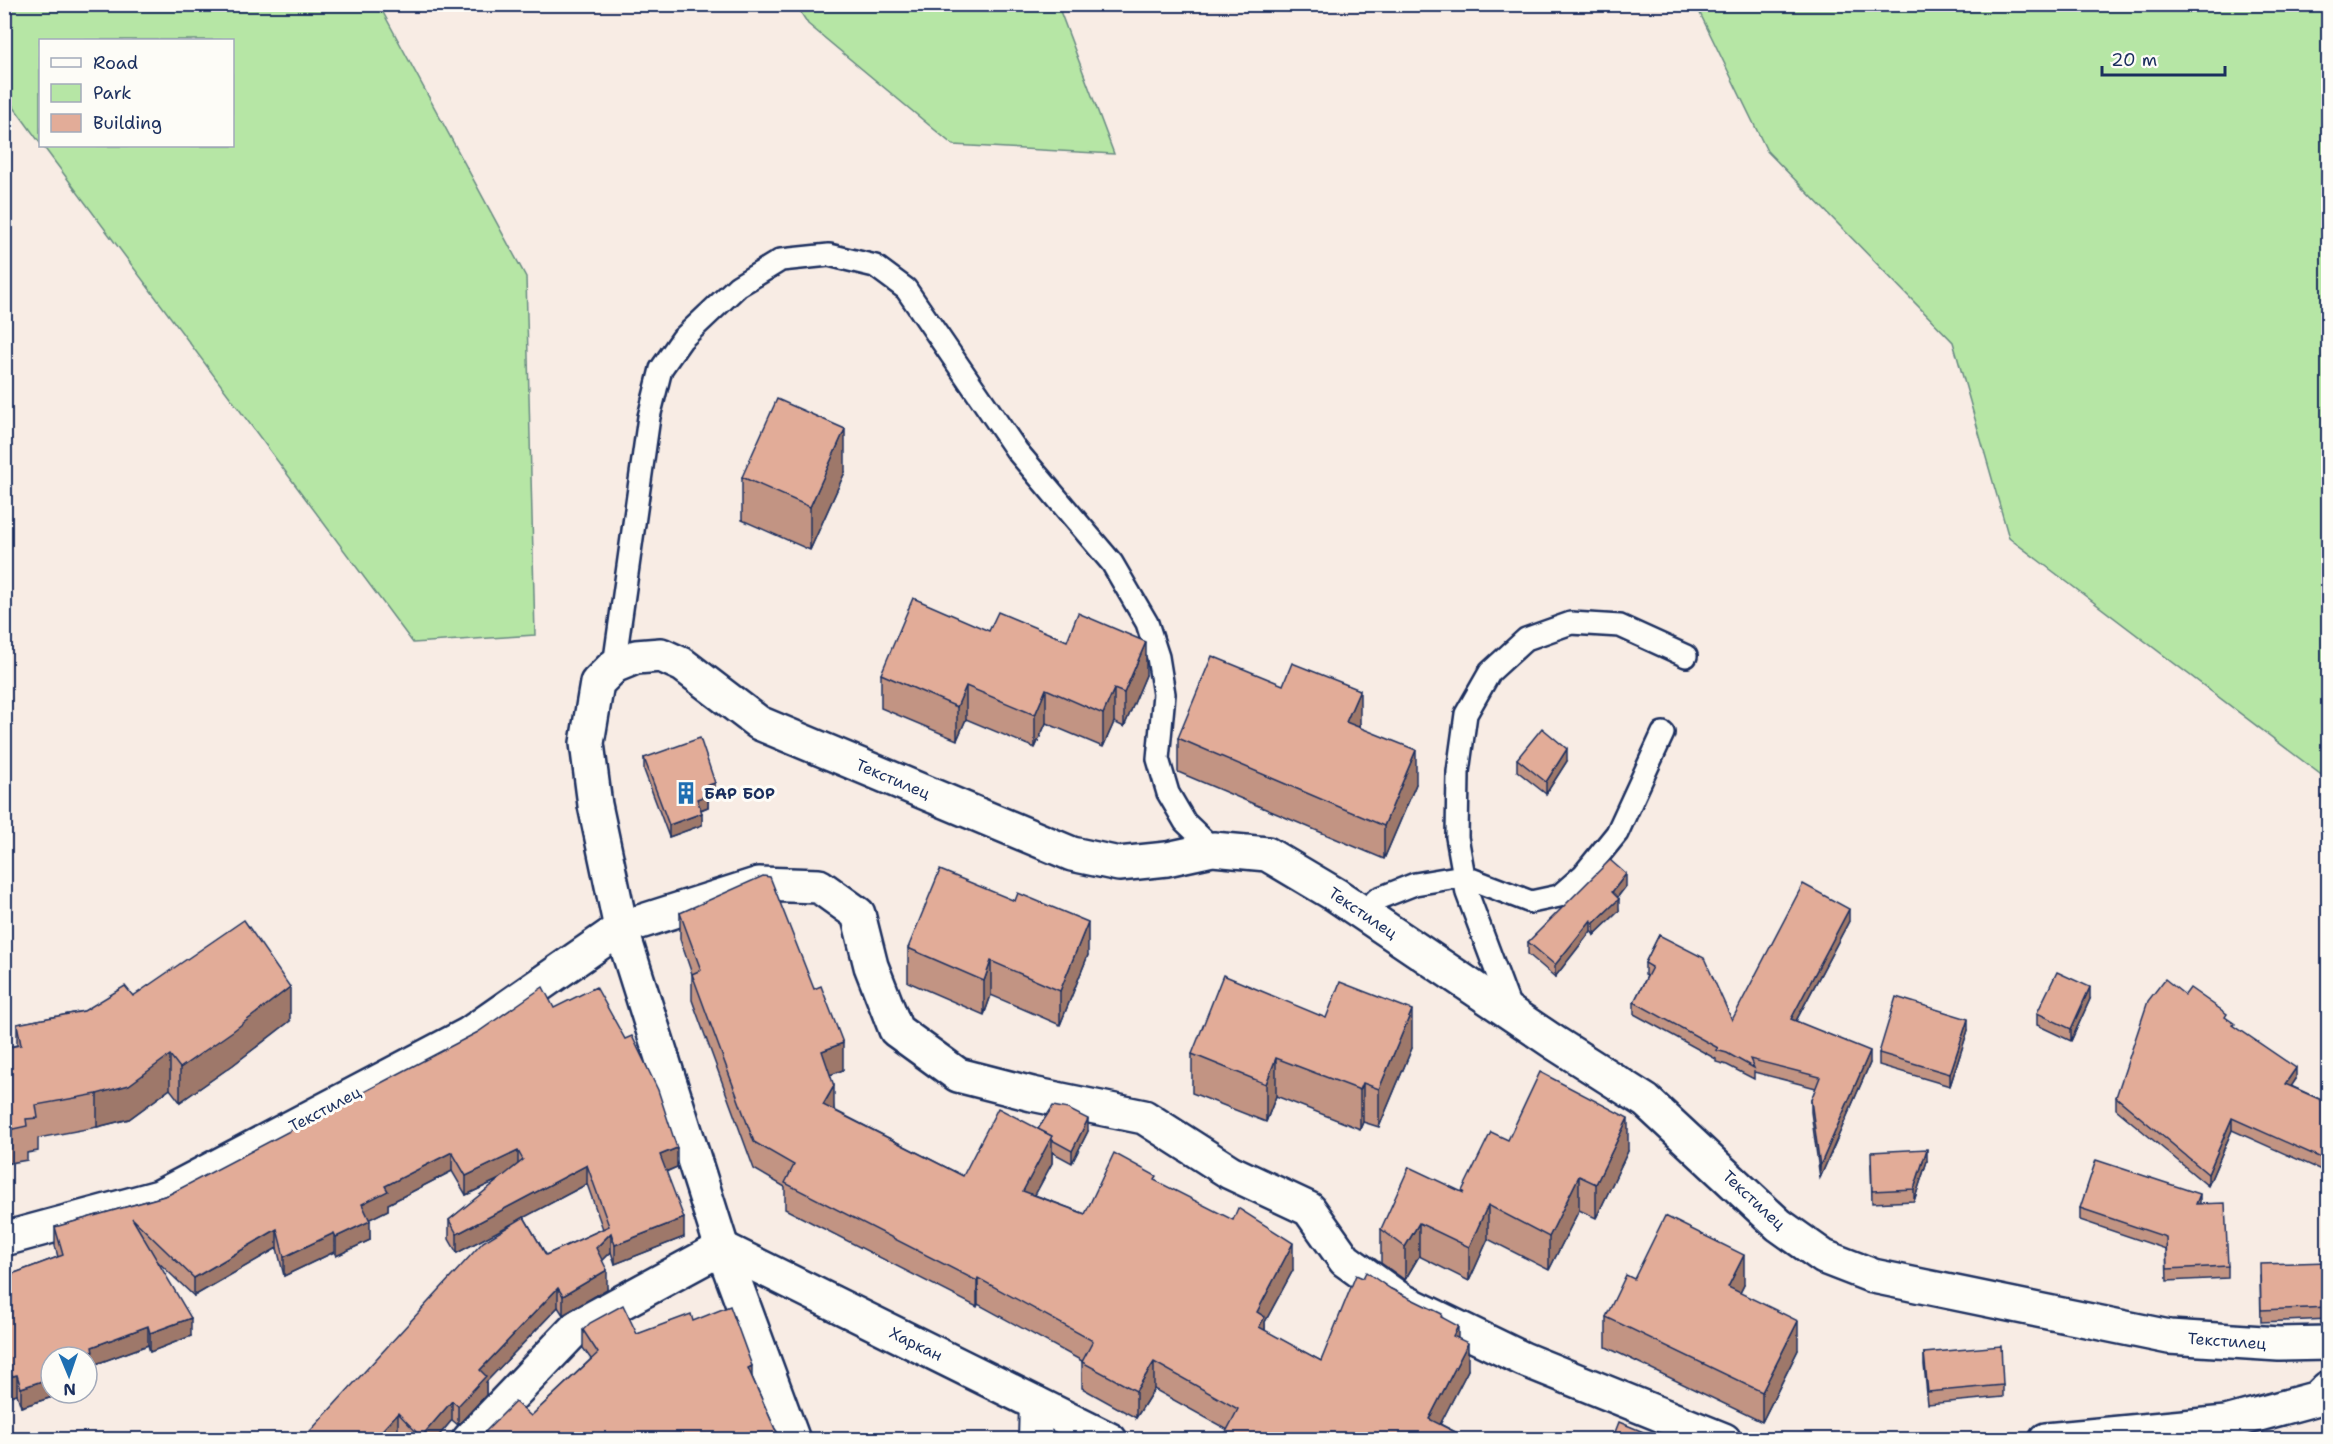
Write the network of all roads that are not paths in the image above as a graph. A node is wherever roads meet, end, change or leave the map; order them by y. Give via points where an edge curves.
1 (1686, 656) dead end
2 (614, 666) junction
3 (1663, 734) dead end
4 (1213, 849) junction
5 (1463, 876) junction
6 (1363, 913) junction
7 (621, 928) junction
8 (1514, 1015) junction
9 (4, 1239) edge
10 (722, 1248) junction
11 (2328, 1343) edge
12 (2328, 1388) edge
13 (1036, 1403) junction
14 (469, 1440) edge
15 (793, 1440) edge
16 (1035, 1440) edge
17 (1110, 1440) edge
18 (1724, 1440) edge
19 (2046, 1440) edge

1 - 5 lane via 1620,626 1571,623 1526,639 1490,672 1466,714 1458,772 1457,837
2 - 4 street, Текстилец via 636,657 661,655 683,665 759,723 1072,854 1119,864
2 - 4 lane via 649,417 661,369 682,339 738,286 781,260 829,255 875,266 906,289 1017,451 1113,563 1146,623 1158,657 1164,694 1158,759 1168,793 1185,822
2 - 7 street via 597,683 587,743 595,805
3 - 5 lane via 1617,832 1583,875 1559,896 1531,902
4 - 6 street, Текстилец via 1267,854
5 - 6 lane via 1415,884 1377,899
5 - 8 lane
6 - 8 street, Текстилец
7 - 9 street, Текстилец via 469,1034 159,1197
7 - 10 street
7 - 18 street, Текстилец via 759,884 819,886 858,914 871,966 896,1030 958,1075 1144,1117 1230,1172 1309,1209 1345,1260 1399,1299 1523,1359
8 - 11 street, Текстилец via 1646,1101 1779,1225 1824,1257 1873,1276 2169,1337
10 - 13 street, Харкан
10 - 14 street via 578,1326
10 - 15 street
12 - 19 street via 2318,1398 2226,1423
13 - 16 street
13 - 17 street, Харкан

